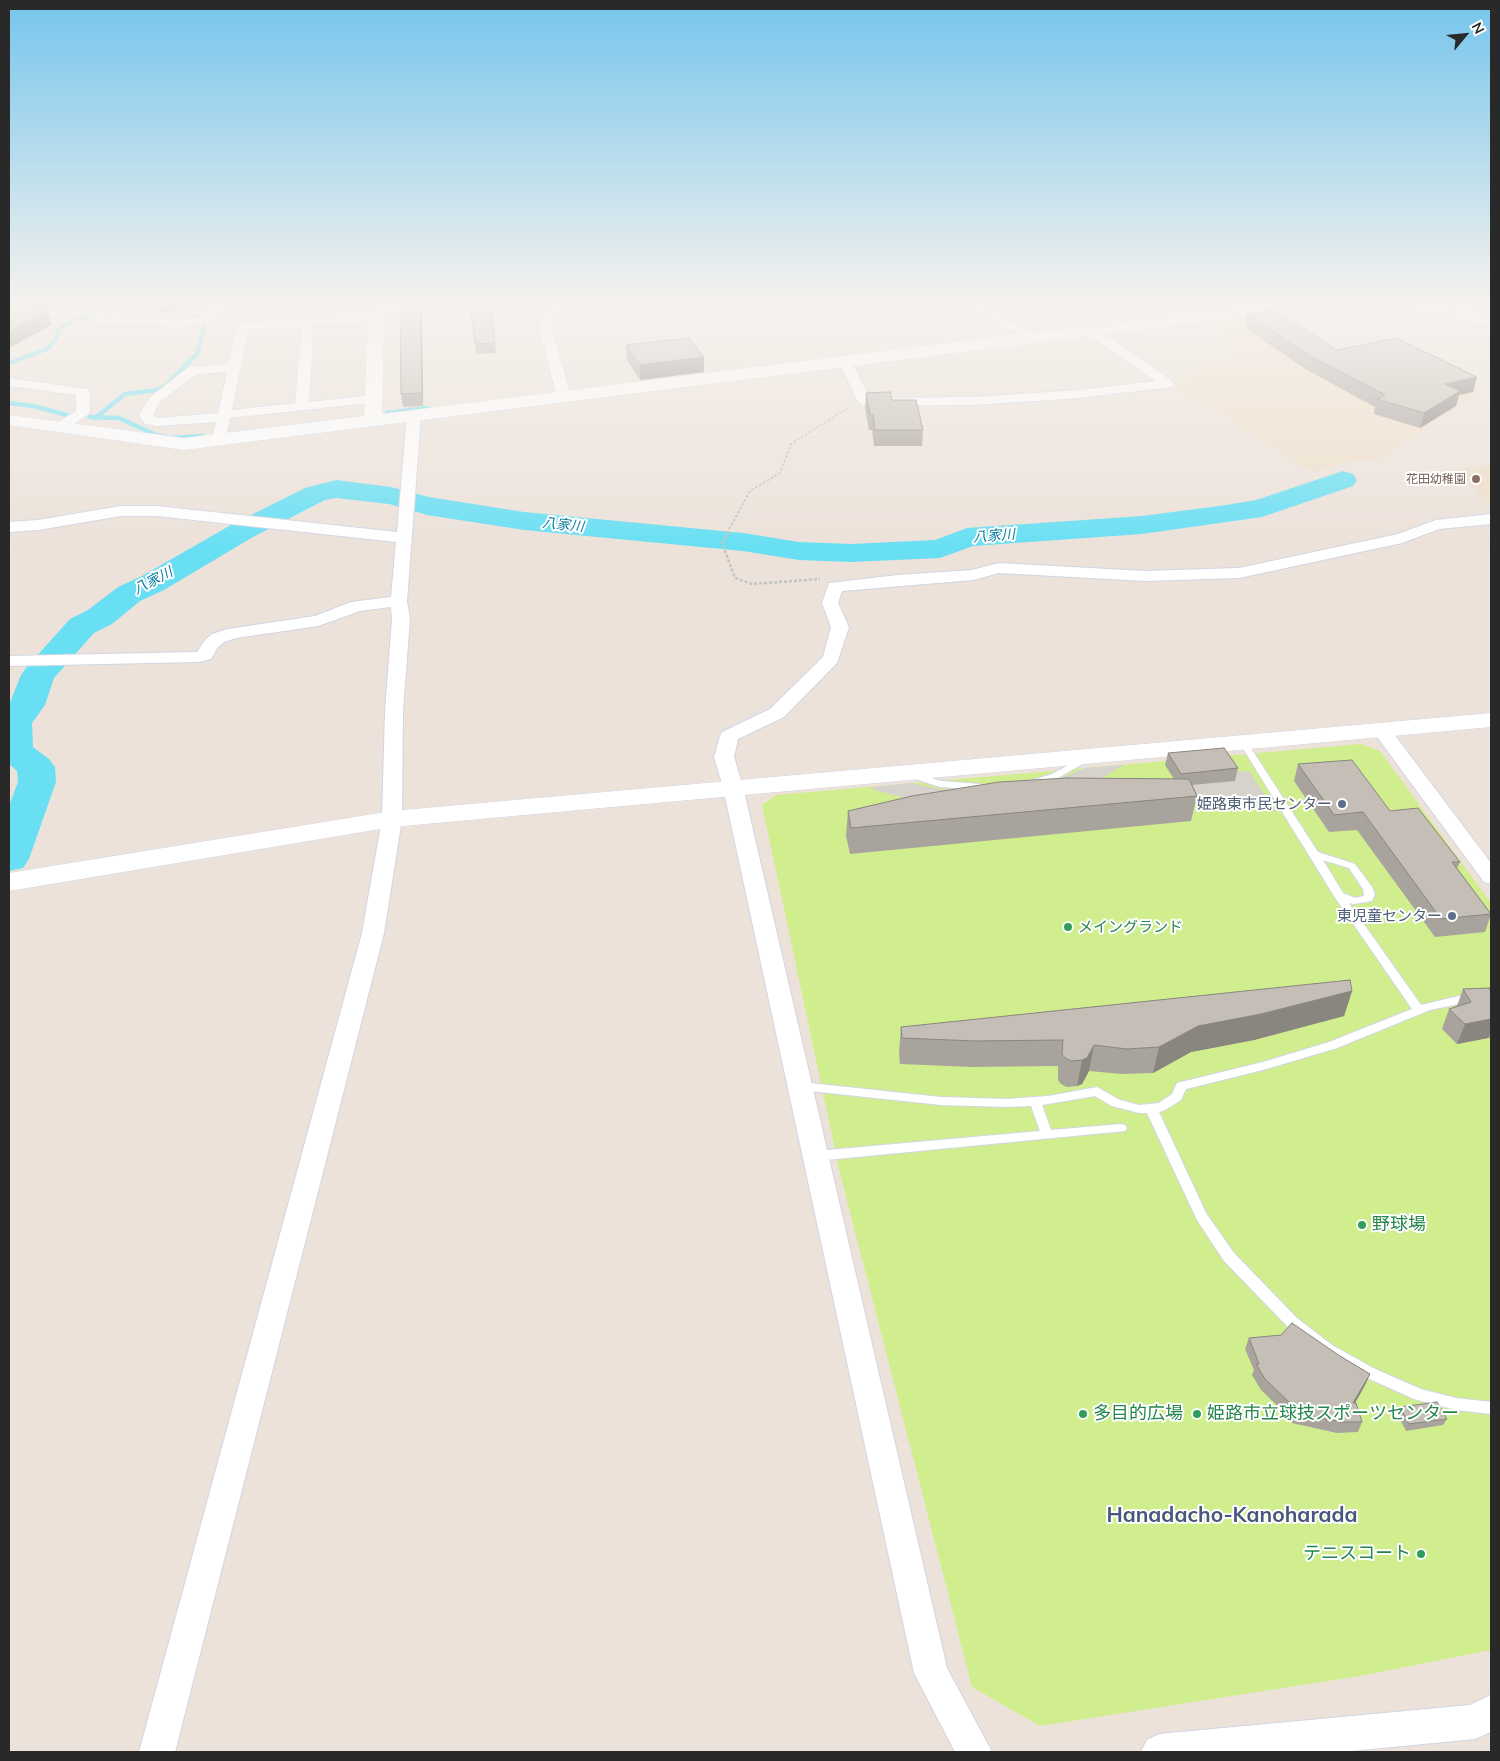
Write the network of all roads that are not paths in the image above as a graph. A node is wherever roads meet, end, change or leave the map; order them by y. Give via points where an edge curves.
1 (18, 383) edge
2 (177, 383) edge
3 (231, 383) edge
4 (304, 383) edge
5 (374, 383) edge
6 (561, 383) edge
7 (670, 383) edge
8 (856, 383) edge
9 (1166, 383) edge
10 (564, 396) junction
11 (374, 399) junction
12 (302, 407) junction
13 (224, 416) junction
14 (414, 416) junction
15 (9, 420) edge
16 (373, 420) junction
17 (60, 427) junction
18 (219, 439) junction
19 (1491, 519) edge
20 (9, 528) edge
21 (404, 538) junction
22 (399, 601) junction
23 (9, 661) edge
24 (1491, 720) edge
25 (1381, 730) junction
26 (1243, 742) junction
27 (1090, 756) junction
28 (904, 772) junction
29 (1026, 784) edge
30 (733, 787) junction
31 (990, 788) edge
32 (392, 818) junction
33 (1314, 854) junction
34 (1491, 877) edge
35 (9, 882) edge
36 (1339, 895) junction
37 (1491, 1001) edge
38 (1419, 1010) junction
39 (800, 1086) junction
40 (1035, 1101) junction
41 (1151, 1108) junction
42 (1121, 1128) dead end
43 (1047, 1135) junction
44 (815, 1156) junction
45 (1491, 1408) edge
46 (1491, 1712) edge
47 (157, 1752) edge
48 (974, 1752) edge
49 (1159, 1752) edge

1 - 17 street via 83,392 83,413
2 - 13 street via 155,400 146,415 150,421
3 - 13 street
4 - 12 street
5 - 11 main road
6 - 10 street
7 - 10 main road
8 - 9 street via 866,402 974,401 1079,394
10 - 14 main road
11 - 12 street
11 - 16 main road
12 - 13 street
13 - 18 street
14 - 16 main road
14 - 21 street
15 - 17 main road
16 - 18 main road
17 - 18 main road via 184,444
19 - 30 street via 1436,525 1402,538 1239,573 1145,576 999,568 973,575 835,587 830,602 840,627 831,659 777,713 729,736 724,757
20 - 21 street via 121,512 157,511
21 - 22 street
22 - 23 street via 357,606 318,621 234,633 218,638 205,654 198,657
22 - 32 street via 401,619 394,711
24 - 25 main road
25 - 26 main road
25 - 34 street
26 - 27 main road
26 - 33 lane
27 - 28 main road
27 - 29 lane via 1055,776
28 - 30 main road
28 - 31 lane via 940,784
30 - 32 main road
30 - 39 street
32 - 35 main road
32 - 47 street via 373,933
33 - 36 lane
33 - 36 lane via 1352,866 1370,894 1362,901
36 - 38 lane
37 - 38 lane via 1463,999
38 - 41 lane via 1333,1045 1181,1086 1177,1097 1161,1107
39 - 40 lane via 941,1101
39 - 44 street
40 - 41 lane via 1097,1091 1116,1103 1139,1109
40 - 43 lane
41 - 45 lane via 1201,1216 1229,1257 1292,1322 1327,1349 1419,1395
42 - 43 lane
43 - 44 lane
44 - 48 street via 931,1673
46 - 49 street via 1475,1722

